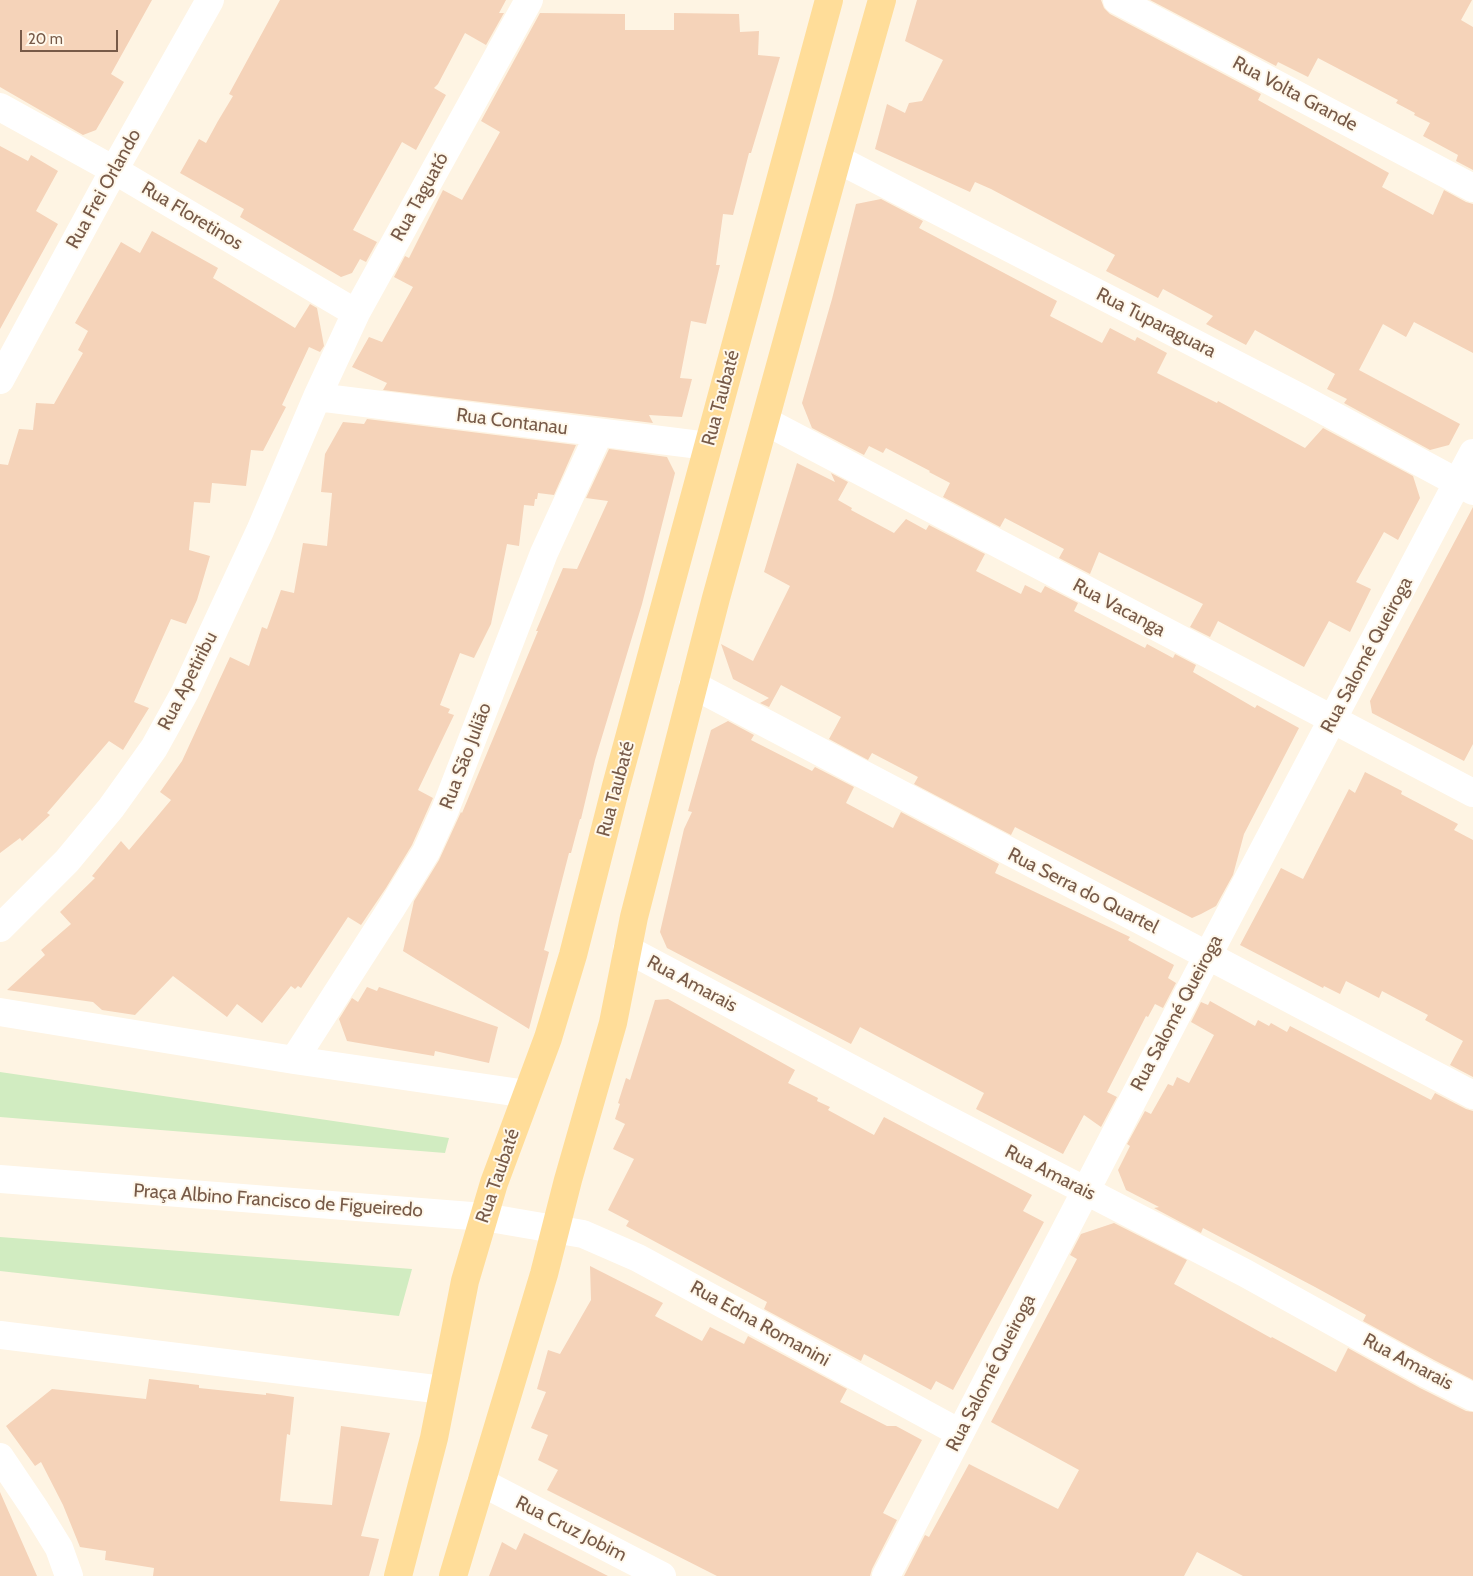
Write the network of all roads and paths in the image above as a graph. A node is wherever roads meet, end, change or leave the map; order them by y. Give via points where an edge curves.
1 (210, 0) edge
2 (528, 0) edge
3 (829, 0) edge
4 (882, 0) edge
5 (1117, 0) edge
6 (0, 107) edge
7 (837, 159) junction
8 (114, 170) junction
9 (1473, 188) edge
10 (356, 314) junction
11 (0, 380) edge
12 (317, 397) junction
13 (764, 421) junction
14 (599, 432) junction
15 (708, 446) junction
16 (1473, 453) edge
17 (1465, 487) edge
18 (693, 685) junction
19 (1332, 720) junction
20 (1473, 793) edge
21 (0, 928) edge
22 (627, 949) junction
23 (1208, 955) junction
24 (0, 1012) edge
25 (294, 1060) junction
26 (527, 1094) junction
27 (1473, 1095) edge
28 (0, 1179) edge
29 (1085, 1191) junction
30 (484, 1217) junction
31 (555, 1230) junction
32 (0, 1335) edge
33 (443, 1390) junction
34 (1473, 1397) edge
35 (960, 1433) junction
36 (0, 1457) edge
37 (481, 1482) junction
38 (69, 1576) edge
39 (398, 1576) edge
40 (453, 1576) edge
41 (662, 1576) edge
42 (886, 1576) edge

1 - 8 street, Rua Frei Orlando
2 - 10 street, Rua Taguató
3 - 15 main road, Rua Taubaté
4 - 7 main road
5 - 9 street, Rua Volta Grande
6 - 8 street, Rua Floretinos
7 - 13 main road
7 - 17 street, Rua Tuparaguara via 1297,396
8 - 10 street, Rua Floretinos
8 - 11 street, Rua Frei Orlando
10 - 12 street, Rua Taguató
12 - 14 street, Rua Contanau
12 - 21 street, Rua Apetiribu via 194,674 154,748 112,808 67,861
13 - 18 main road
13 - 19 street, Rua Vacanga
14 - 15 street, Rua Contanau
14 - 25 street, Rua São Julião via 544,553 426,852
15 - 26 main road, Rua Taubaté via 573,955
16 - 17 street, Rua Salomé Queiroga
17 - 19 street, Rua Salomé Queiroga
18 - 22 main road
18 - 23 street, Rua Serra do Quartel
19 - 20 street, Rua Vacanga
19 - 23 street, Rua Salomé Queiroga
22 - 29 street, Rua Amarais
22 - 31 main road via 613,1023
23 - 27 street, Rua Serra do Quartel
23 - 29 street, Rua Salomé Queiroga
24 - 25 street
25 - 26 street
26 - 30 main road, Rua Taubaté
28 - 30 street, Praça Albino Francisco de Figueiredo
29 - 34 street, Rua Amarais via 1245,1273
29 - 35 street, Rua Salomé Queiroga
30 - 31 street, Praça Albino Francisco de Figueiredo
30 - 33 main road, Rua Taubaté via 465,1281
31 - 35 street, Rua Edna Romanini via 583,1234 638,1258
31 - 37 main road
32 - 33 street
33 - 39 main road, Rua Taubaté via 434,1438
35 - 42 street, Rua Salomé Queiroga
36 - 38 street via 59,1548
37 - 40 main road
37 - 41 street, Rua Cruz Jobim

